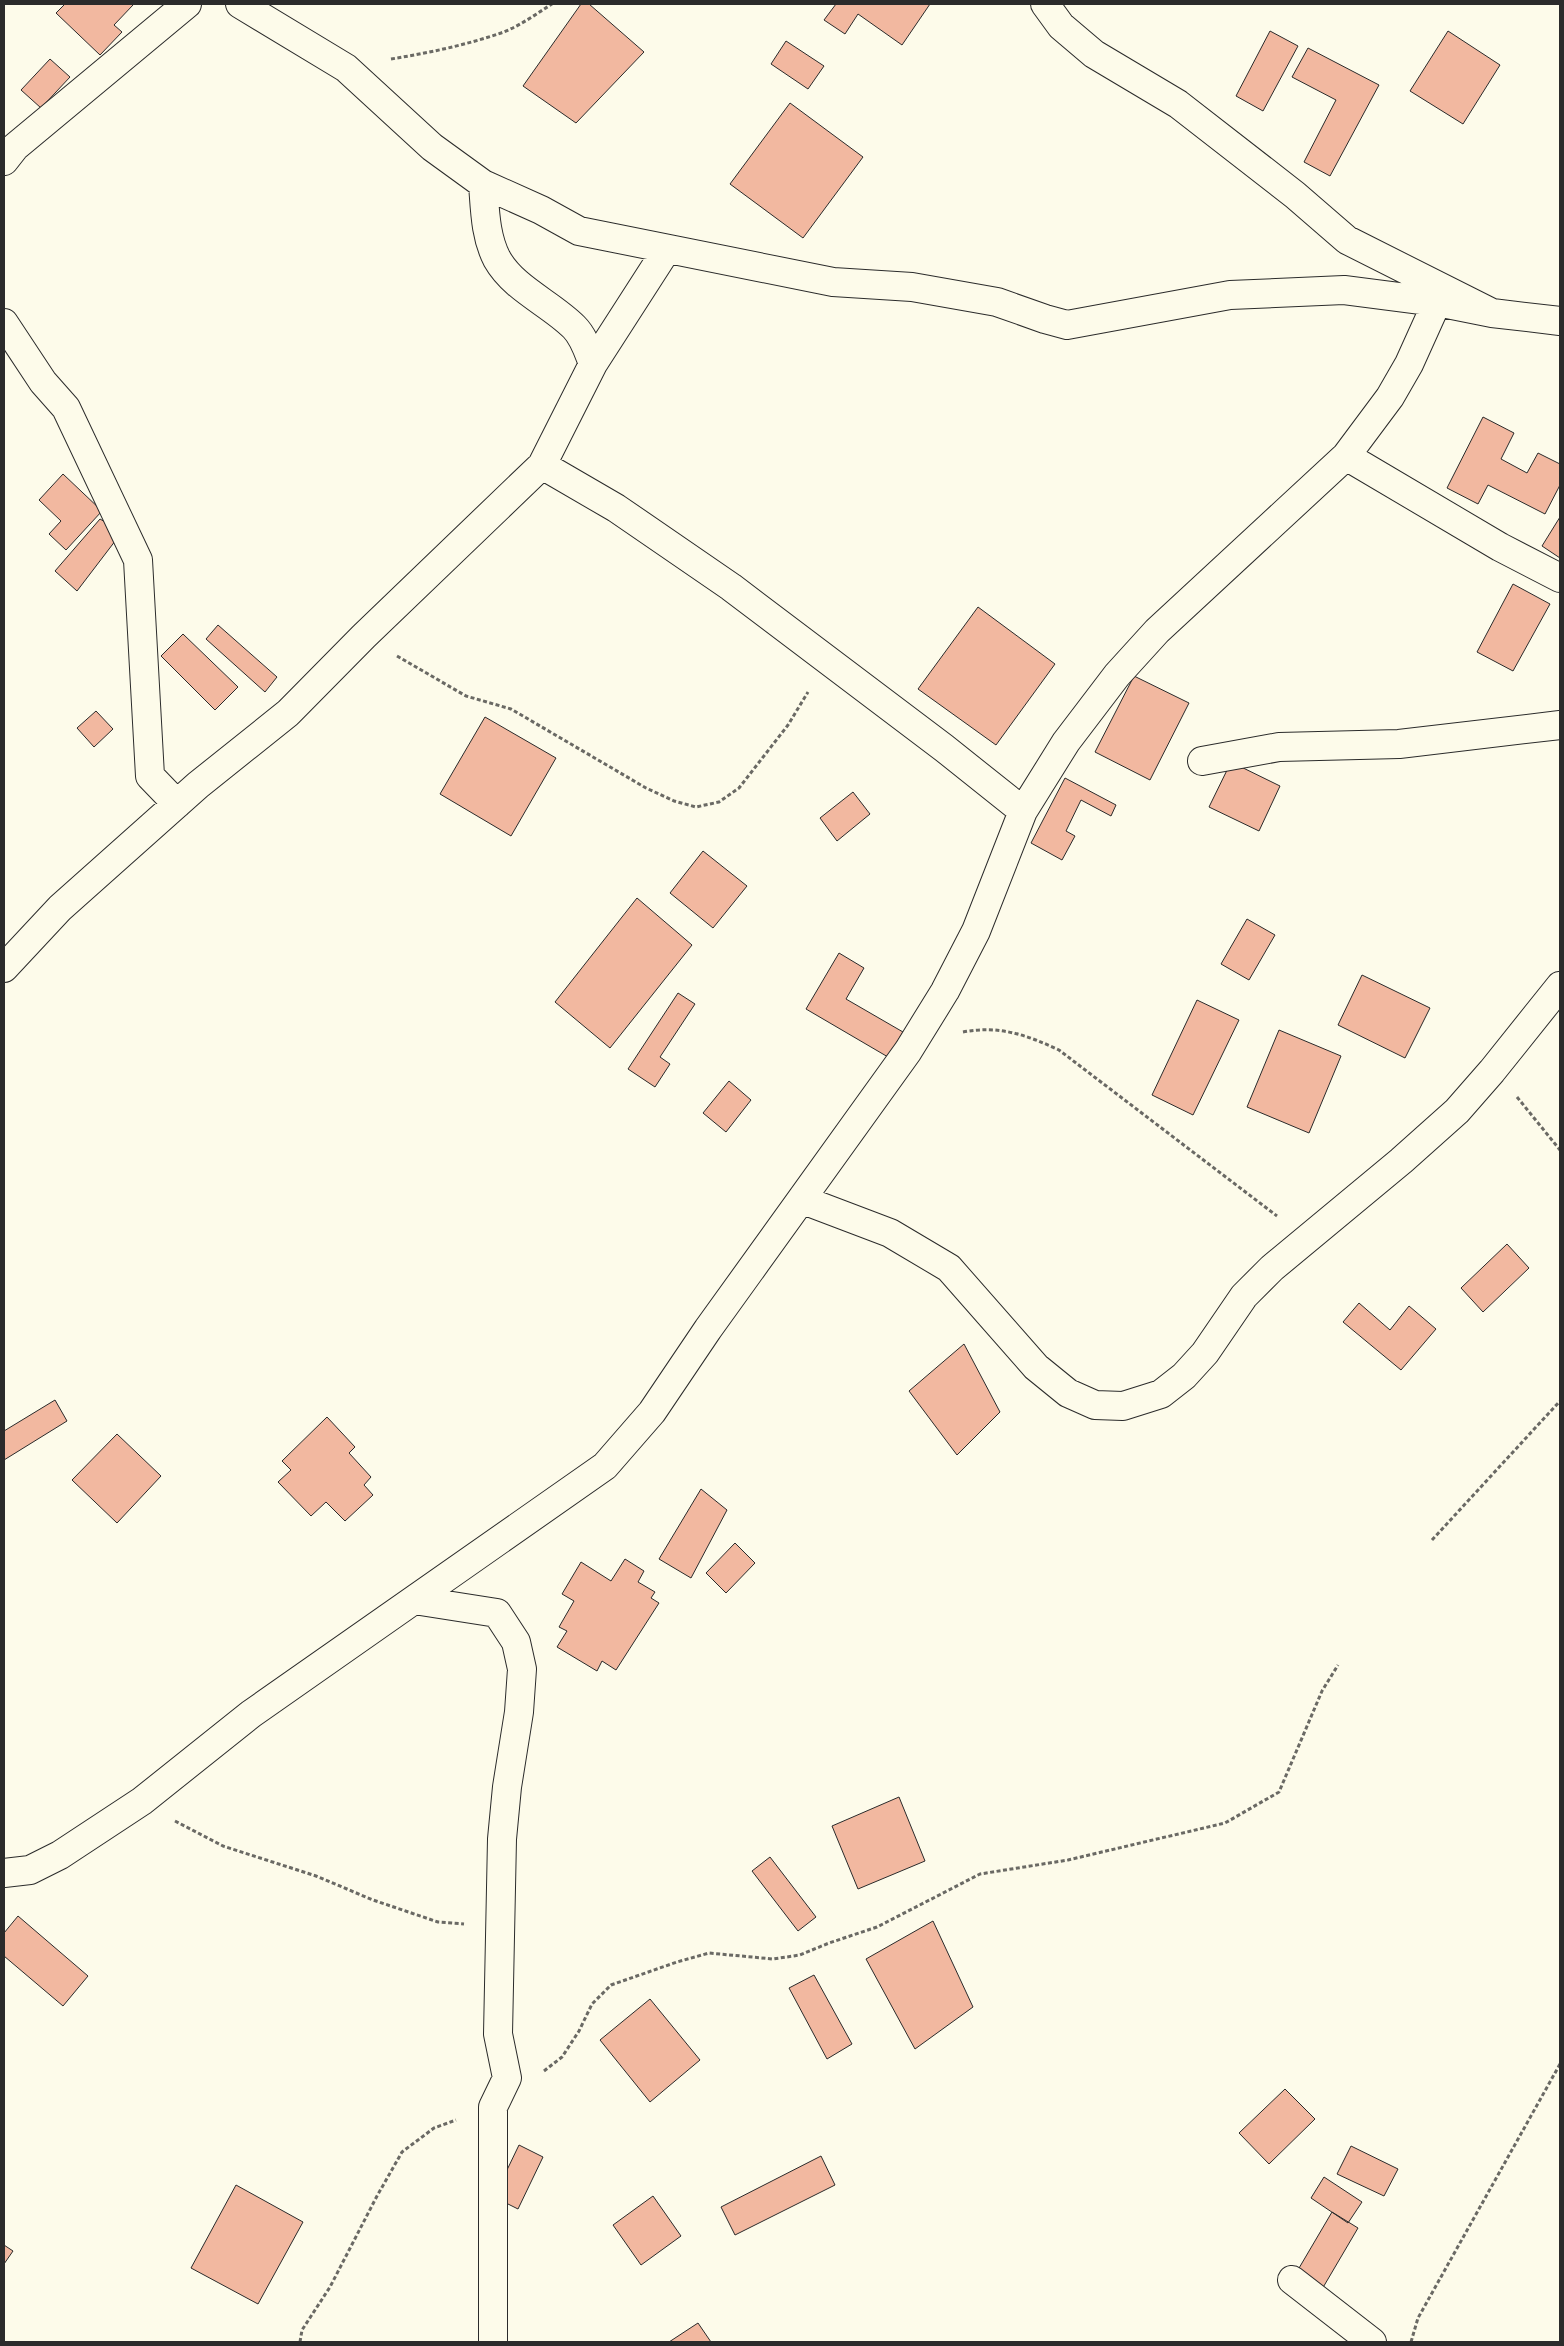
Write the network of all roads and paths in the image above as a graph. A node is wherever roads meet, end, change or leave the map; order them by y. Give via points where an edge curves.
1 (187, 4) edge
2 (240, 4) edge
3 (552, 4) edge
4 (1046, 4) edge
5 (346, 68) junction
6 (4, 161) edge
7 (483, 184) junction
8 (667, 249) junction
9 (1437, 302) junction
10 (1492, 313) junction
11 (1560, 320) edge
12 (4, 323) edge
13 (593, 364) junction
14 (1346, 456) junction
15 (542, 465) junction
16 (1560, 578) edge
17 (364, 636) junction
18 (826, 660) junction
19 (1560, 725) edge
20 (1202, 761) dead end
21 (177, 804) junction
22 (1023, 811) junction
23 (4, 968) edge
24 (1560, 986) edge
25 (908, 1050) junction
26 (1492, 1071) junction
27 (1560, 1150) edge
28 (803, 1200) junction
29 (1307, 1238) junction
30 (1560, 1401) edge
31 (1432, 1540) dead end
32 (414, 1600) junction
33 (1338, 1665) dead end
34 (142, 1801) junction
35 (4, 1873) edge
36 (501, 1927) junction
37 (1560, 2064) edge
38 (507, 2078) junction
39 (493, 2107) junction
40 (1292, 2280) dead end
41 (300, 2342) edge
42 (494, 2342) edge
43 (1372, 2342) edge
44 (1412, 2342) edge

1 - 6 street via 15,147
2 - 5 street
3 - 5 path via 502,32 438,51
4 - 10 street via 1061,26 1094,54 1178,104 1348,240
5 - 7 street via 432,147
7 - 8 street via 580,231
7 - 13 street via 486,227 497,259 508,275 574,326 584,340
8 - 9 street via 834,282 912,287 998,302 1067,325 1230,295 1344,290
8 - 13 street
9 - 10 street
9 - 14 street via 1400,381
10 - 11 street
12 - 21 street via 43,382 66,408 138,560 150,776
13 - 15 street
14 - 16 street via 1500,547
14 - 22 street via 1150,638 1066,742
15 - 17 street
15 - 18 street via 616,508 723,581
17 - 18 path via 466,696 511,709 646,788 696,807 719,802 740,788 788,725
17 - 21 street via 288,714
18 - 22 street
19 - 20 street via 1399,744 1279,747
21 - 23 street via 60,908
22 - 25 street via 976,931 945,991
24 - 26 street
25 - 28 street
25 - 29 path via 974,1030 1026,1035 1059,1050
26 - 27 path
26 - 29 street via 1457,1111
28 - 29 street via 890,1233 949,1268 1036,1367 1068,1393 1095,1405 1123,1406 1161,1394 1184,1376 1205,1353 1244,1296
28 - 32 street via 708,1329 652,1412 604,1466
30 - 31 path
32 - 34 street via 251,1714
32 - 36 street via 497,1614 516,1642 522,1669 504,1813
33 - 38 path via 1322,1691 1279,1792 1225,1823 1068,1860 980,1874 876,1927 800,1954 773,1959 710,1953 677,1962 611,1986 592,2004 562,2057 541,2074
34 - 35 street via 60,1855 30,1870
34 - 36 path via 223,1846 316,1876 373,1900 438,1922
36 - 38 street via 498,2034
37 - 44 path via 1418,2318
38 - 39 street
39 - 41 path via 434,2128 402,2152 330,2287 302,2330
39 - 42 street
40 - 43 street

